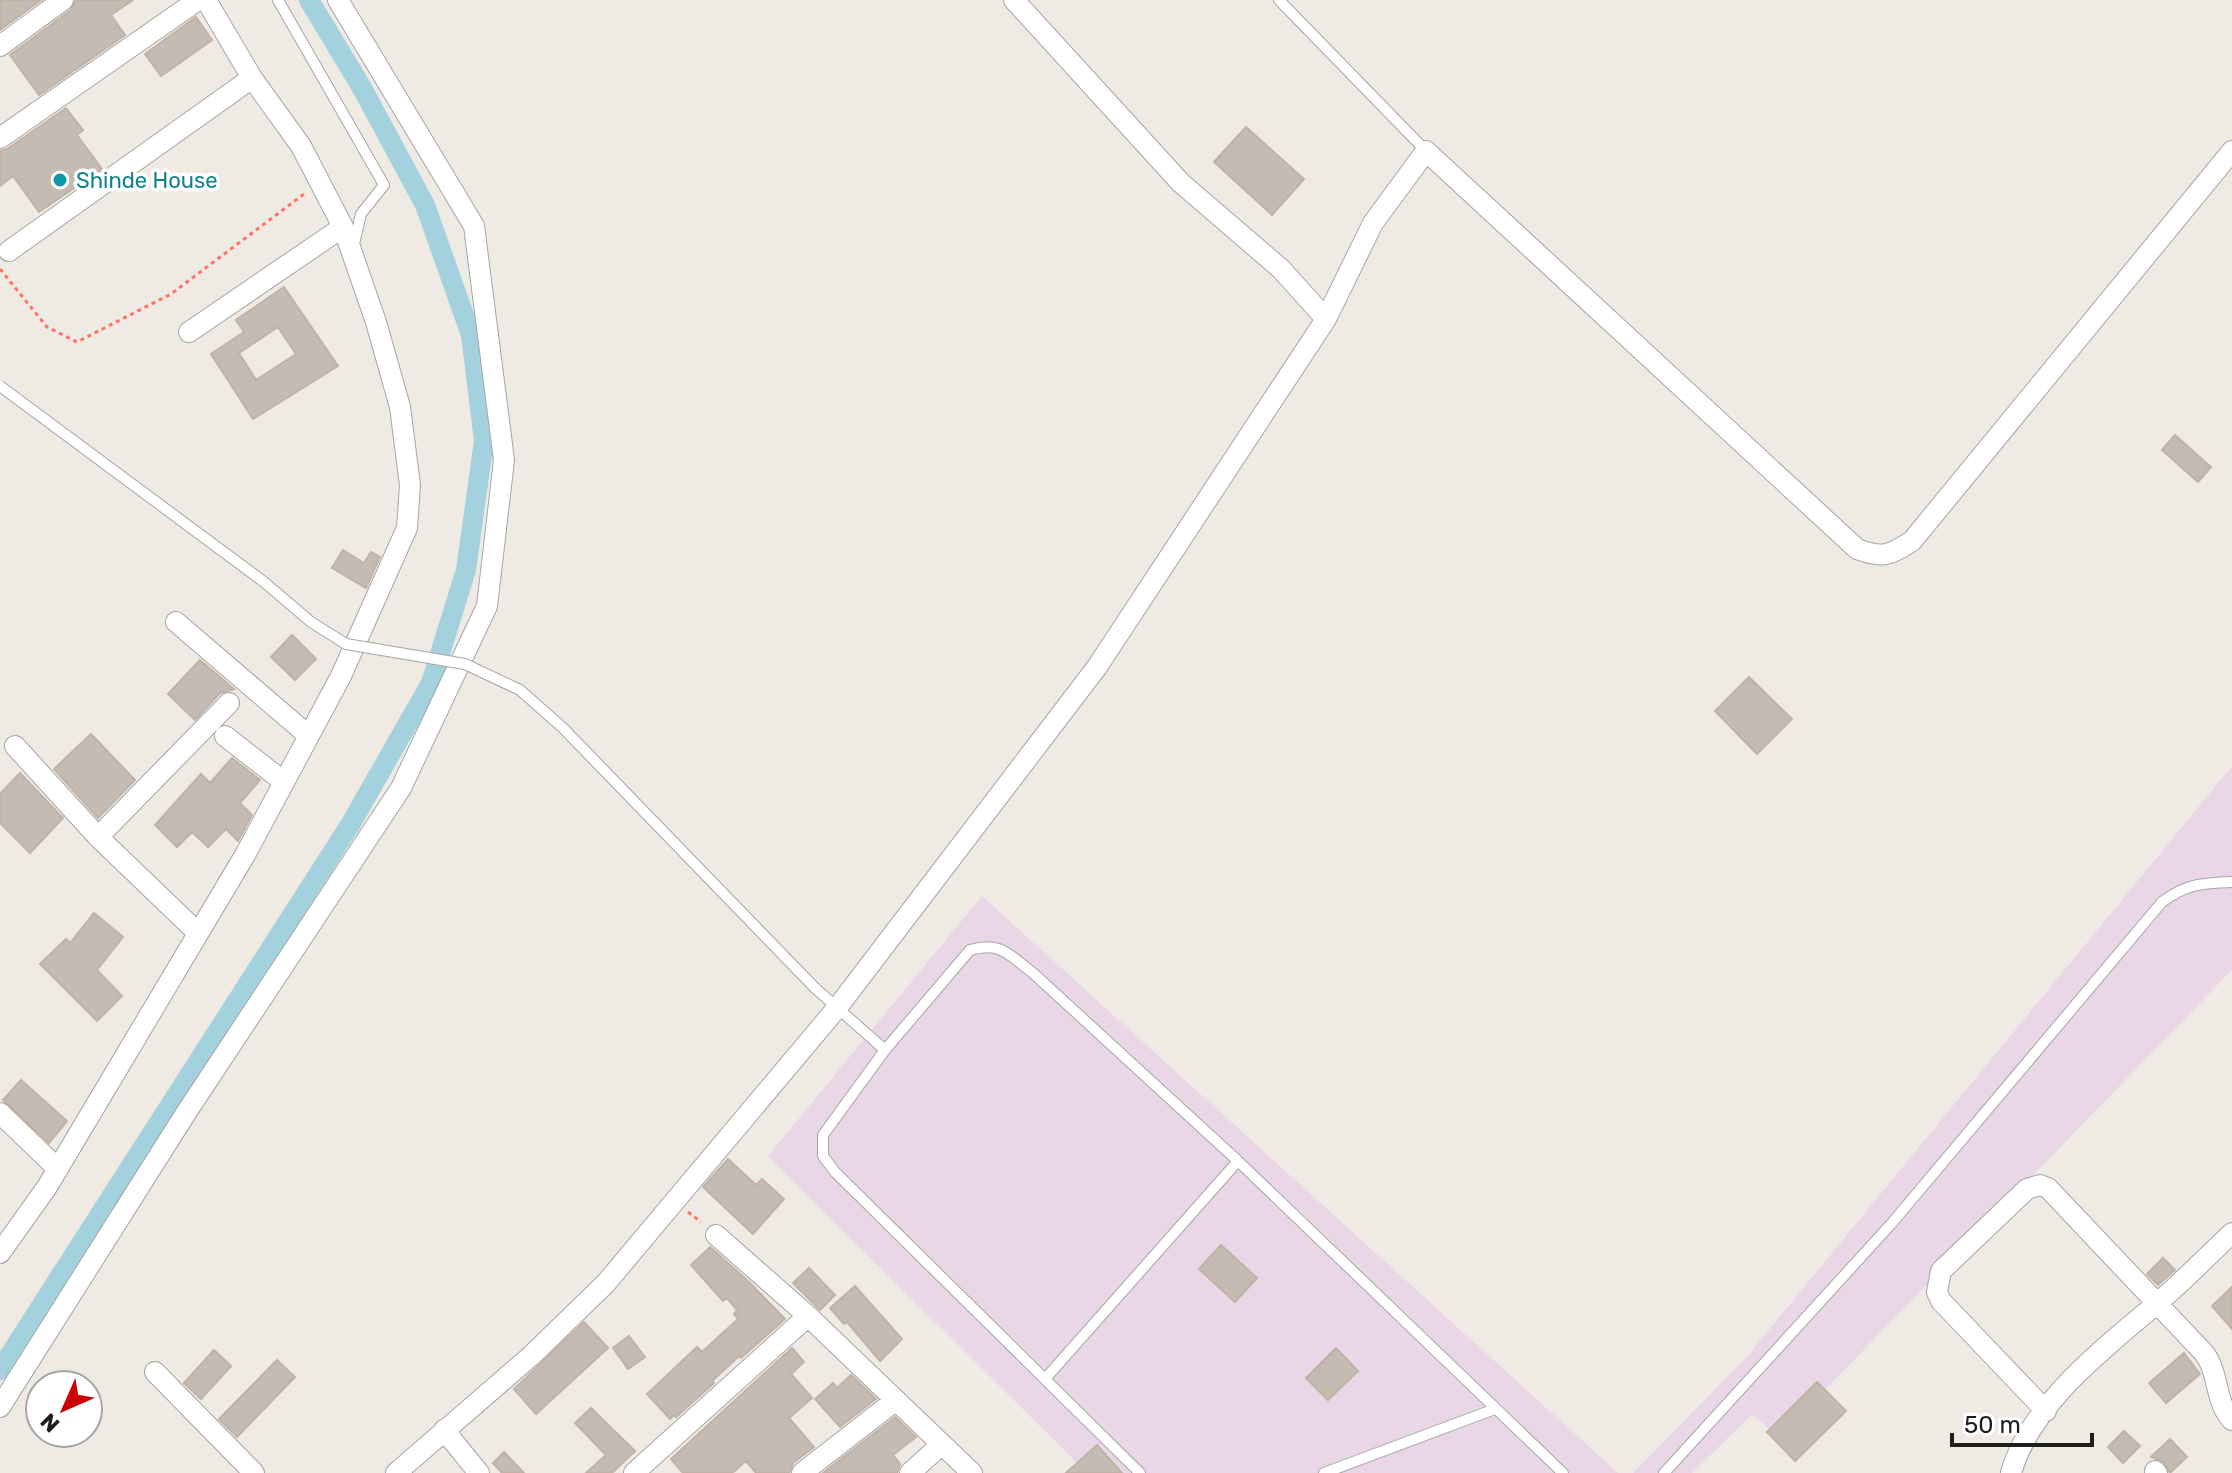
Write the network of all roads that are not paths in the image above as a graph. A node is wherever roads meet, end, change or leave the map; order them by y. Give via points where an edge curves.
1 (63, 0) edge
2 (198, 0) edge
3 (206, 0) edge
4 (278, 0) edge
5 (338, 0) edge
6 (1014, 0) edge
7 (1279, 0) edge
8 (0, 46) edge
9 (252, 78) junction
10 (0, 138) edge
11 (1426, 151) junction
12 (2232, 151) edge
13 (343, 227) junction
14 (352, 252) junction
15 (4, 260) edge
16 (1326, 319) junction
17 (189, 332) dead end
18 (0, 386) edge
19 (176, 622) dead end
20 (229, 703) dead end
21 (225, 736) dead end
22 (309, 736) junction
23 (15, 746) dead end
24 (284, 782) junction
25 (98, 837) junction
26 (2232, 882) edge
27 (198, 933) junction
28 (837, 1008) junction
29 (885, 1050) junction
30 (0, 1113) edge
31 (1238, 1161) junction
32 (58, 1169) junction
33 (2232, 1233) edge
34 (716, 1235) road end
35 (0, 1253) edge
36 (2156, 1304) junction
37 (808, 1316) junction
38 (155, 1372) dead end
39 (1045, 1379) junction
40 (896, 1400) junction
41 (0, 1407) edge
42 (1495, 1409) junction
43 (2046, 1411) junction
44 (2232, 1420) edge
45 (444, 1430) junction
46 (942, 1444) junction
47 (254, 1473) edge
48 (396, 1473) edge
49 (479, 1473) edge
50 (634, 1473) edge
51 (802, 1473) edge
52 (910, 1473) edge
53 (972, 1473) edge
54 (1140, 1473) edge
55 (1324, 1473) edge
56 (1563, 1473) edge
57 (1664, 1473) edge
58 (2011, 1473) edge

1 - 8 street
2 - 10 street
3 - 9 street
4 - 14 lane via 384,185 361,214
5 - 41 street via 474,226 504,460 487,606 401,788
6 - 16 street via 1181,183 1281,269
7 - 11 lane
9 - 13 street via 301,146
9 - 15 street
11 - 12 street via 1857,549 1874,556 1892,554 1912,541
11 - 16 street via 1373,223
13 - 14 street
13 - 17 street
14 - 22 street via 400,407 410,485 407,528
16 - 28 street via 1097,667
18 - 28 lane, bridge via 346,644 465,664 520,690
19 - 22 street
20 - 25 street
21 - 24 street
22 - 24 street
23 - 25 street
24 - 27 street
25 - 27 street
26 - 57 lane via 2178,889 2162,902 1892,1223
27 - 32 street
28 - 29 lane
28 - 45 street via 606,1283
29 - 31 lane via 970,950 987,945 1001,949
29 - 39 lane via 823,1135 823,1156
30 - 32 street
31 - 39 lane
31 - 42 lane
32 - 35 street
33 - 36 street
34 - 37 street
36 - 43 street via 2085,1366
36 - 43 street via 2040,1185 2027,1189 1941,1271 1941,1301
36 - 44 street via 2213,1365 2220,1405
37 - 40 street
37 - 50 street
38 - 47 street
39 - 54 lane
40 - 46 street
40 - 51 street
42 - 55 lane
42 - 56 lane
43 - 58 street via 2018,1450
45 - 48 street
45 - 49 street
46 - 52 street
46 - 53 street

